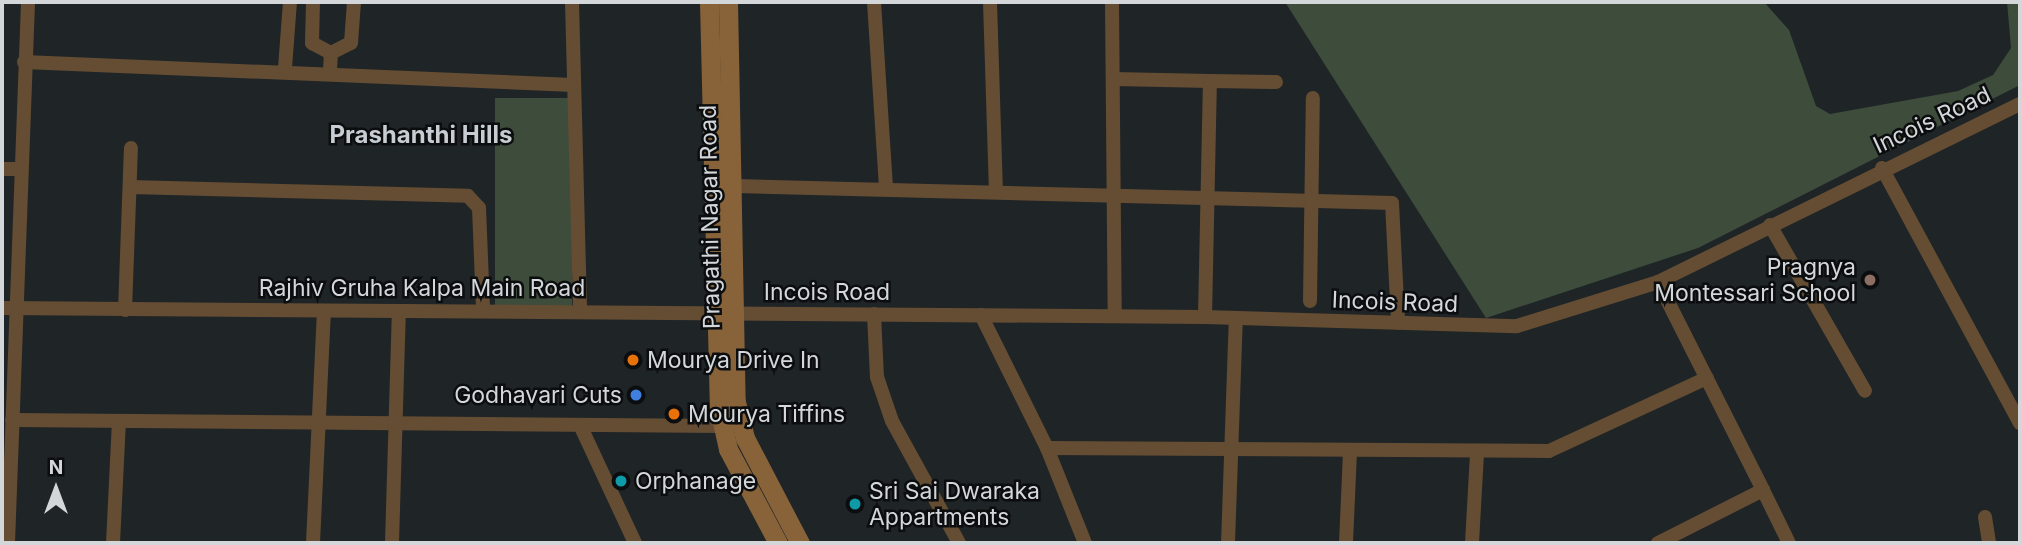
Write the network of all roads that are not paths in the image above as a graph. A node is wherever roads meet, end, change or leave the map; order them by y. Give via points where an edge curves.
1 (28, 2) edge
2 (290, 2) edge
3 (313, 2) edge
4 (354, 2) edge
5 (572, 2) edge
6 (709, 2) edge
7 (727, 2) edge
8 (874, 2) edge
9 (990, 2) edge
10 (1112, 2) edge
11 (331, 53) junction
12 (24, 62) junction
13 (285, 68) junction
14 (330, 71) junction
15 (1114, 79) junction
16 (1210, 81) junction
17 (1276, 82) dead end
18 (574, 85) junction
19 (1313, 98) dead end
20 (2020, 104) edge
21 (131, 148) dead end
22 (1882, 168) junction
23 (2, 169) edge
24 (19, 169) junction
25 (736, 186) junction
26 (130, 187) junction
27 (886, 189) junction
28 (996, 192) junction
29 (1115, 194) junction
30 (1204, 198) junction
31 (1309, 202) junction
32 (1770, 225) junction
33 (1658, 282) junction
34 (1310, 301) dead end
35 (8, 308) edge
36 (483, 309) junction
37 (125, 310) junction
38 (324, 311) junction
39 (580, 311) junction
40 (399, 312) junction
41 (874, 314) junction
42 (729, 315) junction
43 (981, 315) junction
44 (1115, 316) junction
45 (1205, 317) junction
46 (1236, 319) junction
47 (1398, 323) junction
48 (1707, 378) junction
49 (1865, 391) dead end
50 (12, 420) junction
51 (119, 421) junction
52 (323, 423) junction
53 (2020, 423) edge
54 (396, 424) junction
55 (580, 425) junction
56 (722, 426) junction
57 (1047, 448) junction
58 (1232, 452) junction
59 (1350, 453) junction
60 (1476, 454) junction
61 (1763, 490) junction
62 (1984, 517) dead end
63 (8, 543) edge
64 (113, 543) edge
65 (313, 543) edge
66 (391, 543) edge
67 (635, 543) edge
68 (778, 543) edge
69 (800, 543) edge
70 (960, 543) edge
71 (1085, 543) edge
72 (1228, 543) edge
73 (1346, 543) edge
74 (1472, 543) edge
75 (1658, 543) edge
76 (1789, 543) edge
77 (1989, 543) edge

1 - 12 street
2 - 13 street
3 - 11 street via 312,43
4 - 11 street via 351,43
5 - 18 street
6 - 42 main road, Pragathi Nagar Road
7 - 25 main road, Pragathi Nagar Road
8 - 27 street
9 - 28 street
10 - 15 street
11 - 14 street
12 - 13 street
12 - 24 street
13 - 14 street
14 - 18 street
15 - 16 street
15 - 29 street
16 - 17 street
16 - 30 street
18 - 39 street
19 - 31 street
20 - 22 street, Incois Road
21 - 26 street
22 - 32 street, Incois Road
22 - 53 street
23 - 24 street
24 - 35 street
25 - 27 street
25 - 42 main road, Pragathi Nagar Road
26 - 36 street via 468,196 479,208
26 - 37 street
27 - 28 street
28 - 29 street
29 - 30 street
29 - 44 street
30 - 31 street
30 - 45 street
31 - 34 street
31 - 47 street via 1392,202
32 - 33 street, Incois Road
32 - 49 street
33 - 47 street, Incois Road via 1517,326
33 - 48 street
35 - 37 street, Rajhiv Gruha Kalpa Main Road
35 - 50 street
36 - 39 street, Rajhiv Gruha Kalpa Main Road
36 - 40 street, Rajhiv Gruha Kalpa Main Road
37 - 38 street, Rajhiv Gruha Kalpa Main Road
38 - 40 street, Rajhiv Gruha Kalpa Main Road
38 - 52 street
39 - 42 street, Rajhiv Gruha Kalpa Main Road
40 - 54 street
41 - 42 street, Incois Road
41 - 43 street, Incois Road
41 - 70 street via 877,377 892,421
42 - 56 main road, Pragathi Nagar Road
42 - 69 main road, Pragathi Nagar Road via 736,402 745,438
43 - 44 street, Incois Road
43 - 57 street
44 - 45 street, Incois Road
45 - 46 street, Incois Road
46 - 47 street, Incois Road
46 - 58 street
48 - 60 street via 1549,451
48 - 61 street
50 - 51 street
50 - 63 street
51 - 52 street
51 - 64 street
52 - 54 street
52 - 65 street
54 - 55 street
54 - 66 street
55 - 56 street
55 - 67 street
56 - 68 main road, Pragathi Nagar Road
57 - 58 street
57 - 71 street
58 - 59 street
58 - 72 street
59 - 60 street
59 - 73 street
60 - 74 street
61 - 75 street
61 - 76 street
62 - 77 street

